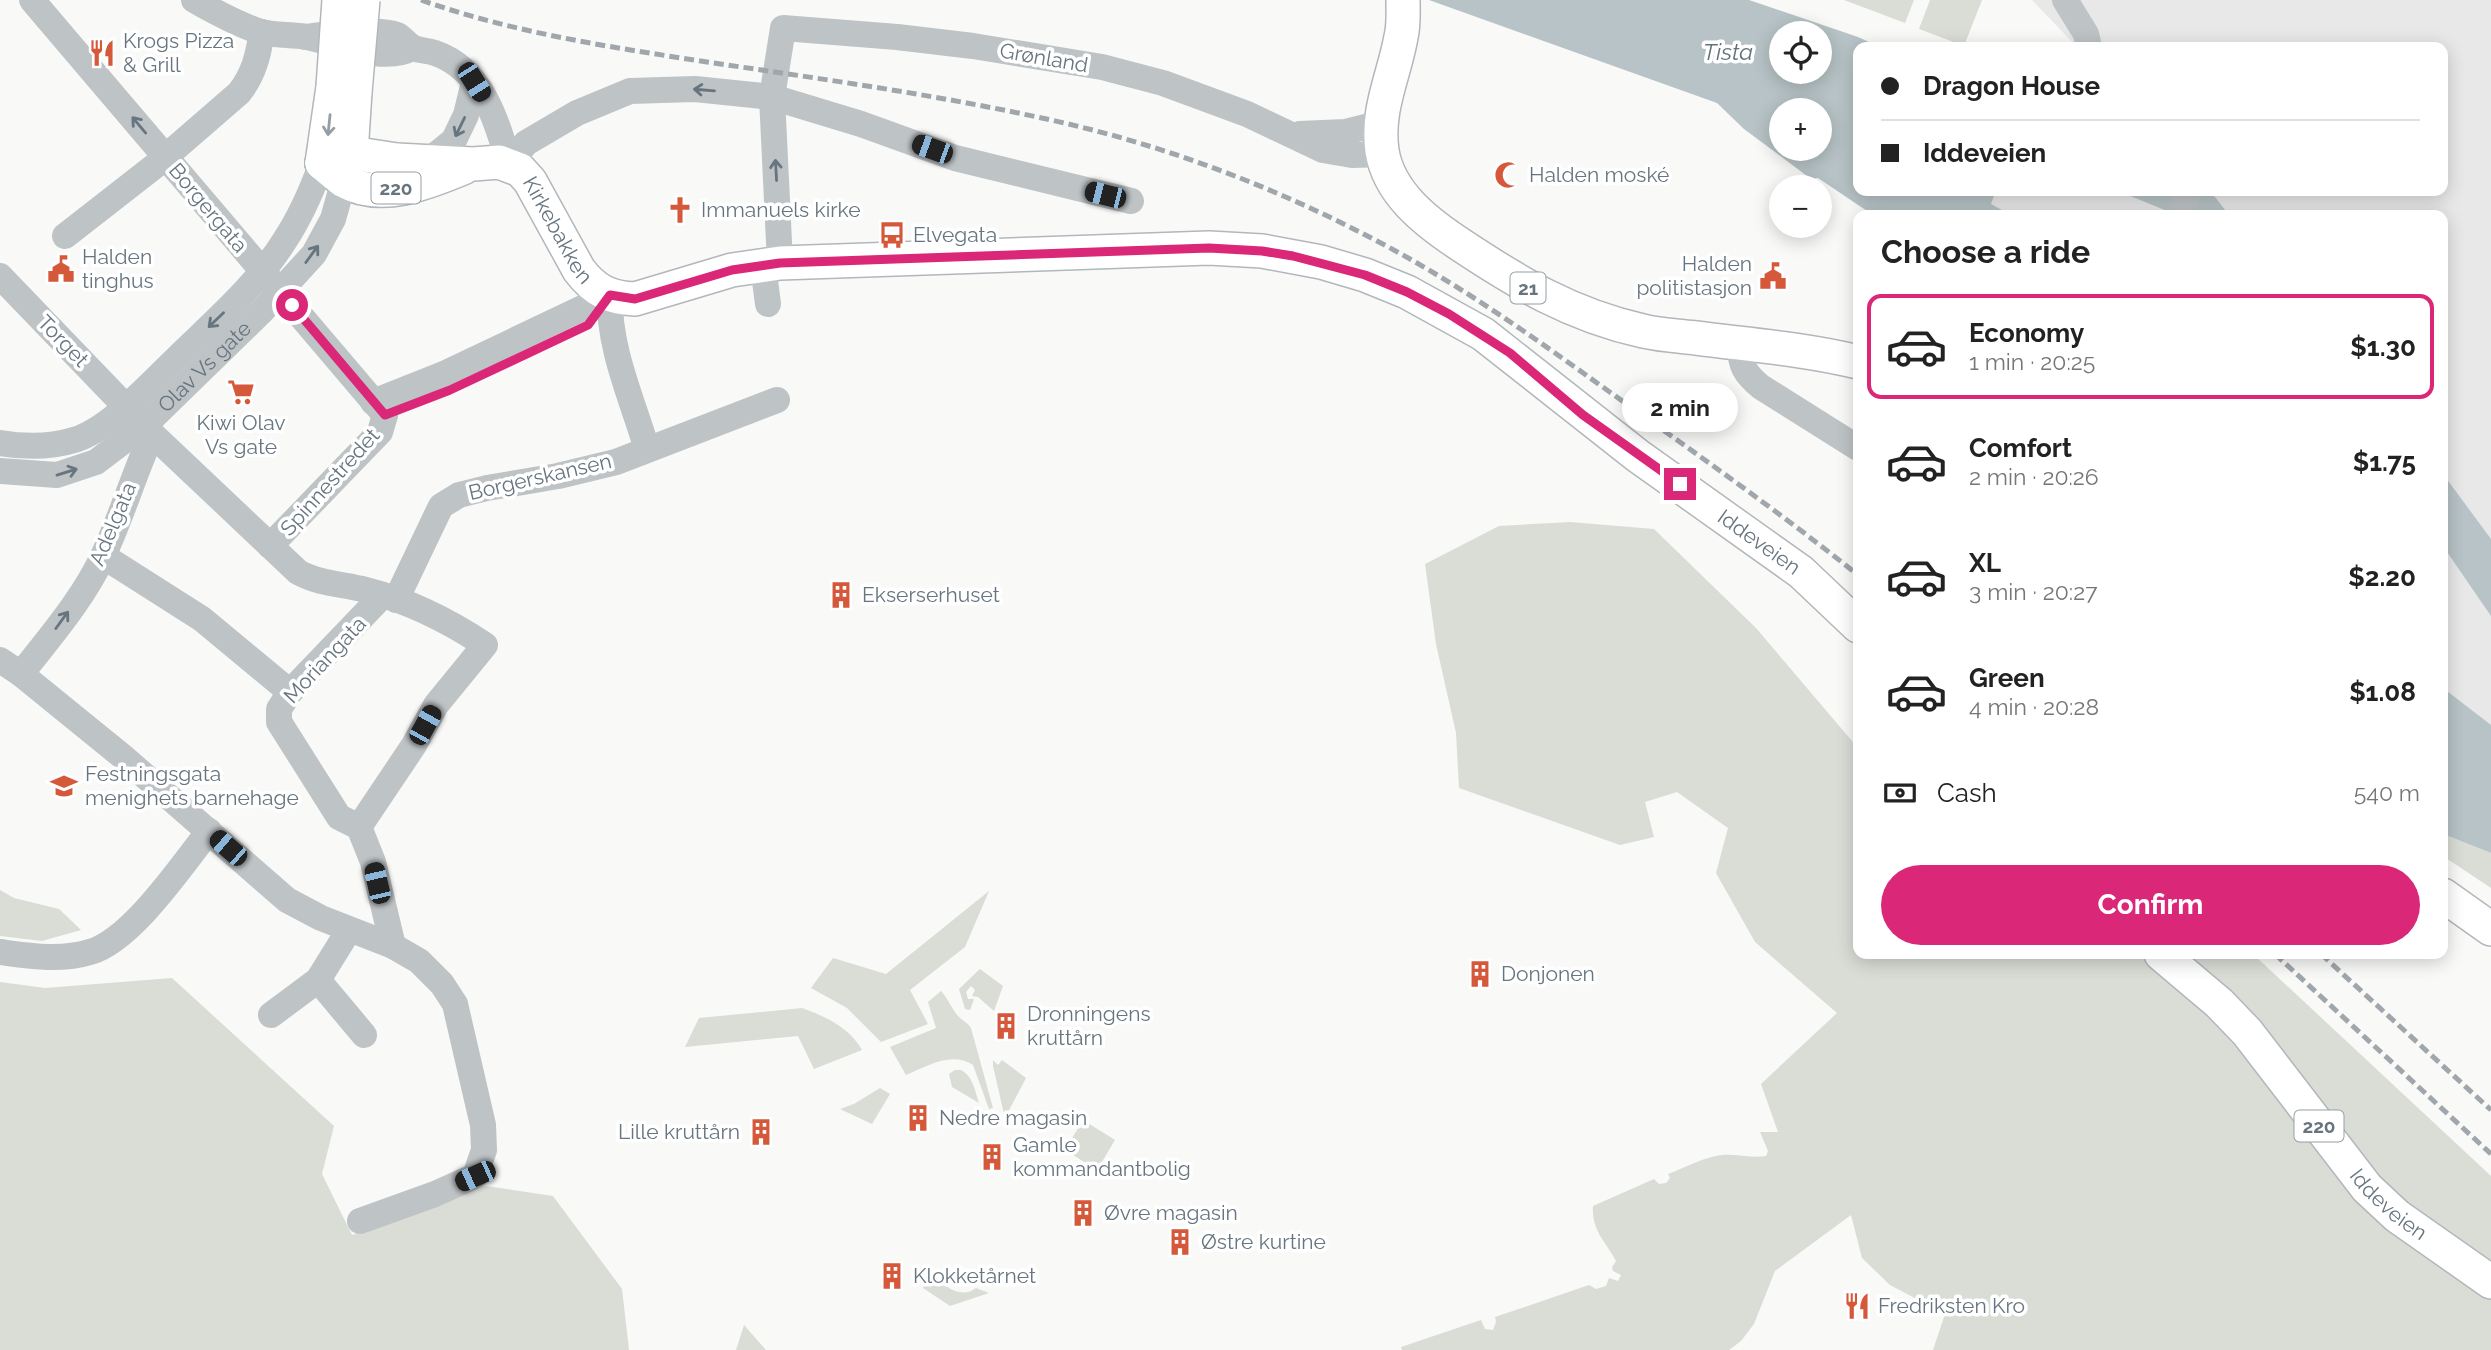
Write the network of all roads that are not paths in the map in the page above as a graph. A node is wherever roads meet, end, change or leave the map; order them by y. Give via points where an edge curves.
1 (32, 0) edge
2 (194, 0) edge
3 (339, 0) edge
4 (363, 0) edge
5 (2065, 0) edge
6 (1403, 9) edge
7 (262, 32) junction
8 (2088, 42) edge
9 (474, 82) junction
10 (344, 89) junction
11 (772, 97) junction
12 (1382, 139) junction
13 (165, 156) junction
14 (428, 161) junction
15 (473, 164) junction
16 (509, 164) junction
17 (339, 166) junction
18 (1130, 201) dead end
19 (65, 236) dead end
20 (771, 264) junction
21 (262, 271) junction
22 (0, 276) edge
23 (280, 292) junction
24 (610, 295) junction
25 (768, 304) dead end
26 (1739, 344) junction
27 (1853, 361) edge
28 (778, 400) dead end
29 (379, 408) junction
30 (141, 422) junction
31 (0, 443) edge
32 (1853, 445) edge
33 (647, 449) junction
34 (0, 471) edge
35 (270, 547) junction
36 (103, 556) junction
37 (389, 598) junction
38 (1853, 621) edge
39 (10, 667) edge
40 (290, 692) junction
41 (359, 827) junction
42 (209, 831) junction
43 (2448, 899) edge
44 (2491, 929) edge
45 (349, 930) junction
46 (393, 946) junction
47 (0, 952) edge
48 (2167, 959) edge
49 (318, 980) junction
50 (271, 1016) dead end
51 (364, 1035) dead end
52 (360, 1221) dead end
53 (2491, 1282) edge

13 -> 1 street, Borgergata
2 - 7 street
3 - 10 main road, 220, bridge
4 - 10 main road, 220, bridge
5 - 8 street
6 - 12 main road via 1402,34 1387,83
7 - 9 street via 306,37 358,31 397,35 412,48 458,65
7 - 13 street via 258,61 247,83
9 -> 14 street via 466,116 454,140
9 - 16 street via 495,116
10 - 17 main road, Olav Vs gate / 220
11 - 12 street, Grønland via 783,28 973,46 1102,67 1163,83 1337,153
11 -> 16 street, Kirkebakken via 695,89 630,91 577,113 526,144
11 - 18 street, Kirkebakken via 955,158
20 -> 11 street
12 - 26 main road, 21 via 1395,184 1413,209 1540,295 1599,320 1646,332
13 - 19 street
13 - 21 street, Borgergata
14 - 15 main road, 220
14 - 17 main road, 220
15 - 16 main road, 220
15 - 17 main road, 220 via 428,182 386,190 360,188
16 - 24 main road, Kirkebakken via 530,181 587,281
17 - 21 street, Olav Vs gate via 303,208
23 -> 17 street, Olav Vs gate via 314,254 333,219
20 - 24 main road via 732,270 635,299
20 - 25 street
20 - 38 main road, Iddeveien via 1209,248 1293,256 1365,275 1483,334 1627,448 1801,572
21 - 23 street, Borgergata
21 -> 30 street, Olav Vs gate
22 - 30 street, Torget
23 - 29 street, Borgergata
23 - 30 street, Olav Vs gate
24 - 29 street via 588,325 450,390
24 - 33 street, Kirkebakken via 609,320
26 - 27 main road, 21
26 - 32 street via 1747,375
28 - 33 street, Borgerskansen
29 - 35 street, Spinnestredet via 380,432
30 - 31 street, Olav Vs gate via 103,424 76,440 44,445
34 -> 30 street, Olav Vs gate via 57,475 96,462
30 - 35 street, Torget
30 - 36 street, Adelgata via 133,476
33 - 37 street, Borgerskansen via 593,467 468,493 441,506
35 - 37 street, Torget via 307,577
39 -> 36 street, Adelgata via 76,600
36 - 40 street via 202,619
37 - 40 street, Moriangata
37 - 41 street, Torget via 455,626 485,645 436,705
39 - 42 street
40 - 41 street, Moriangata via 279,709 279,722 340,817
41 - 46 street, Moriangata via 373,862
42 - 45 street via 287,900
42 - 47 street via 143,913 93,952 66,957
43 - 44 main road
45 - 46 street
45 - 49 street
46 - 52 street via 419,961 455,1004 483,1125 484,1150 475,1176
48 - 53 main road, Iddeveien / 220 via 2247,1032 2367,1188 2397,1216
49 - 50 street
49 - 51 street

